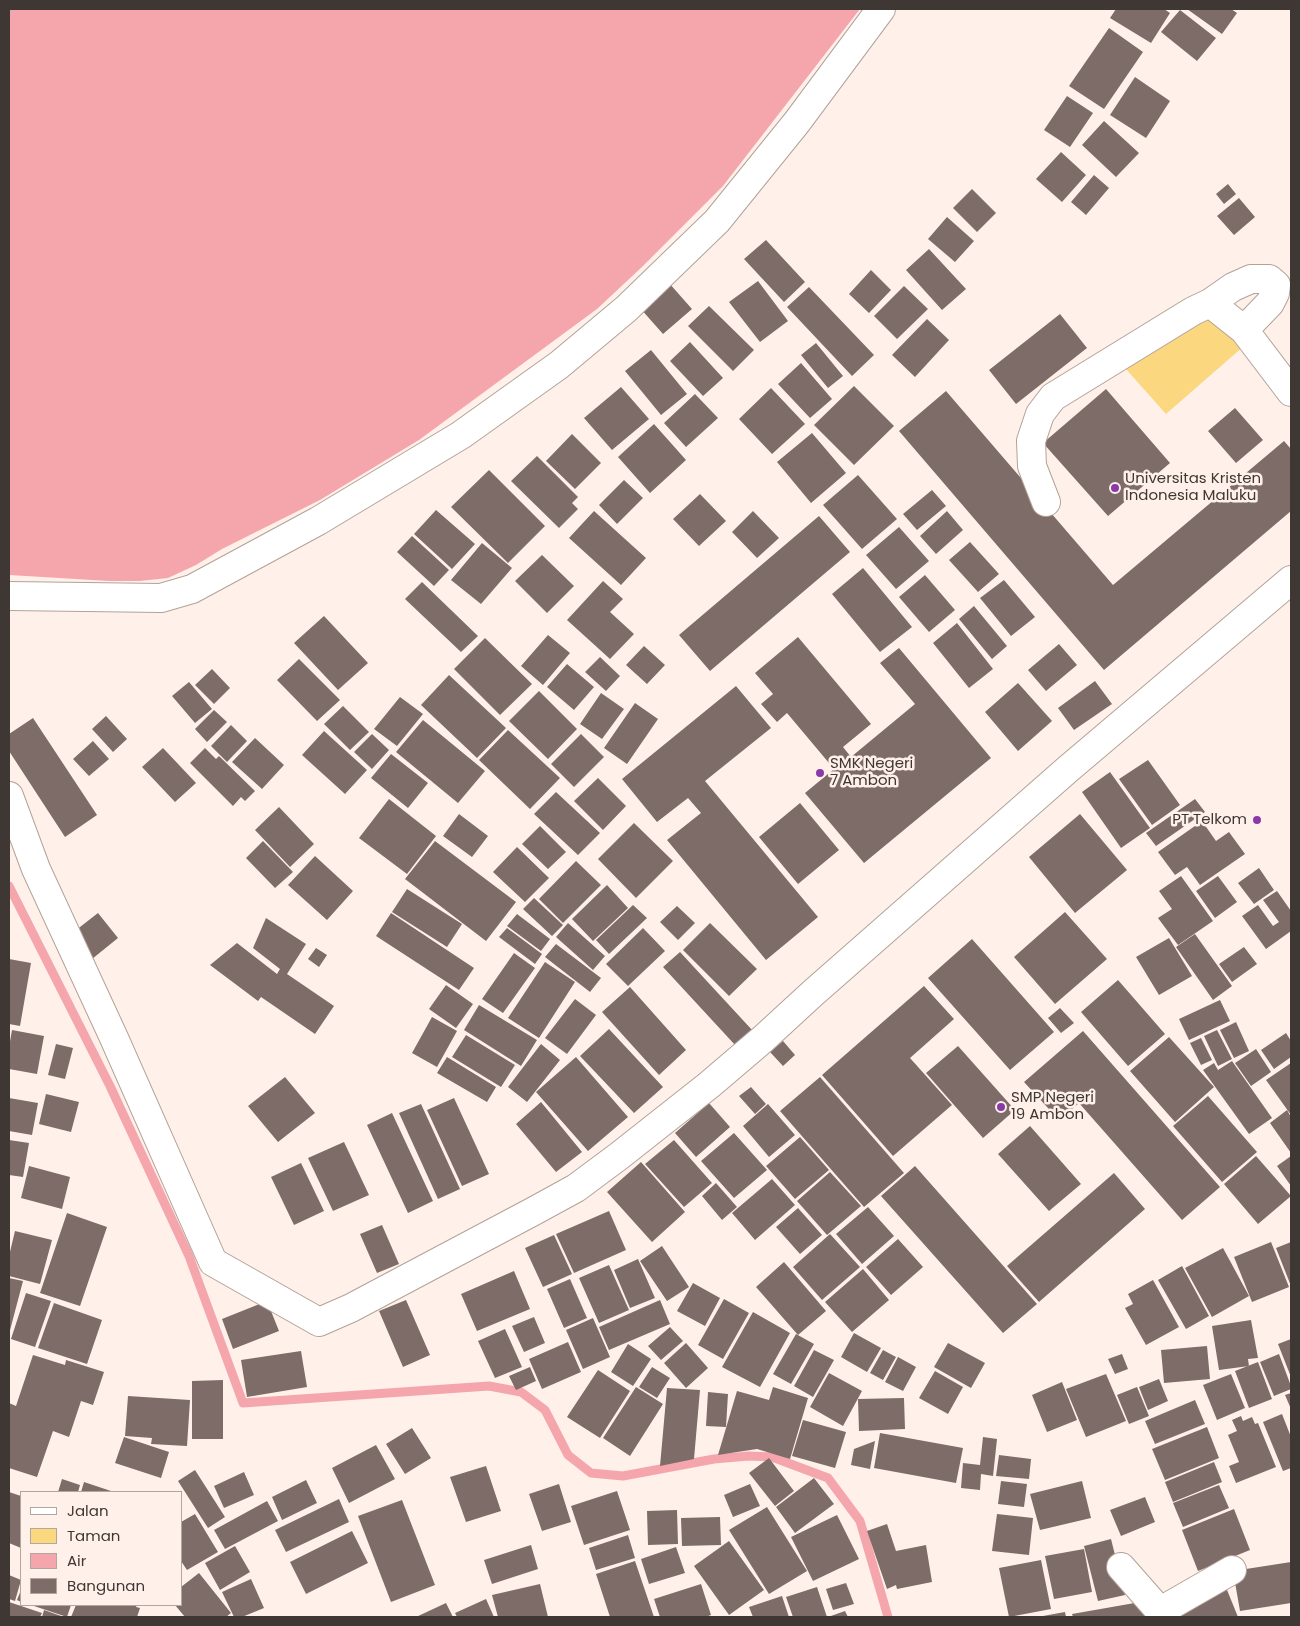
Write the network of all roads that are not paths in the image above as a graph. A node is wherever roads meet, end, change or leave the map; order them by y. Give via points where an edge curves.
1 (881, 9) edge
2 (1210, 303) junction
3 (1244, 330) junction
4 (1291, 392) edge
5 (1046, 502) dead end
6 (1291, 580) edge
7 (9, 596) edge
8 (9, 796) edge
9 (1121, 1567) dead end
10 (1232, 1570) dead end
11 (1164, 1615) edge

1 - 7 street via 797,122 717,221 626,308 560,365 461,435 318,521 192,589 161,598
2 - 3 street
2 - 3 street via 1251,279 1269,279 1276,285 1276,293
2 - 5 street via 1053,397 1040,414 1031,442 1032,466
3 - 4 street
6 - 8 street via 1068,769 763,1039 619,1156 576,1188 319,1322 213,1262 36,870
9 - 11 street
10 - 11 street via 1171,1605

